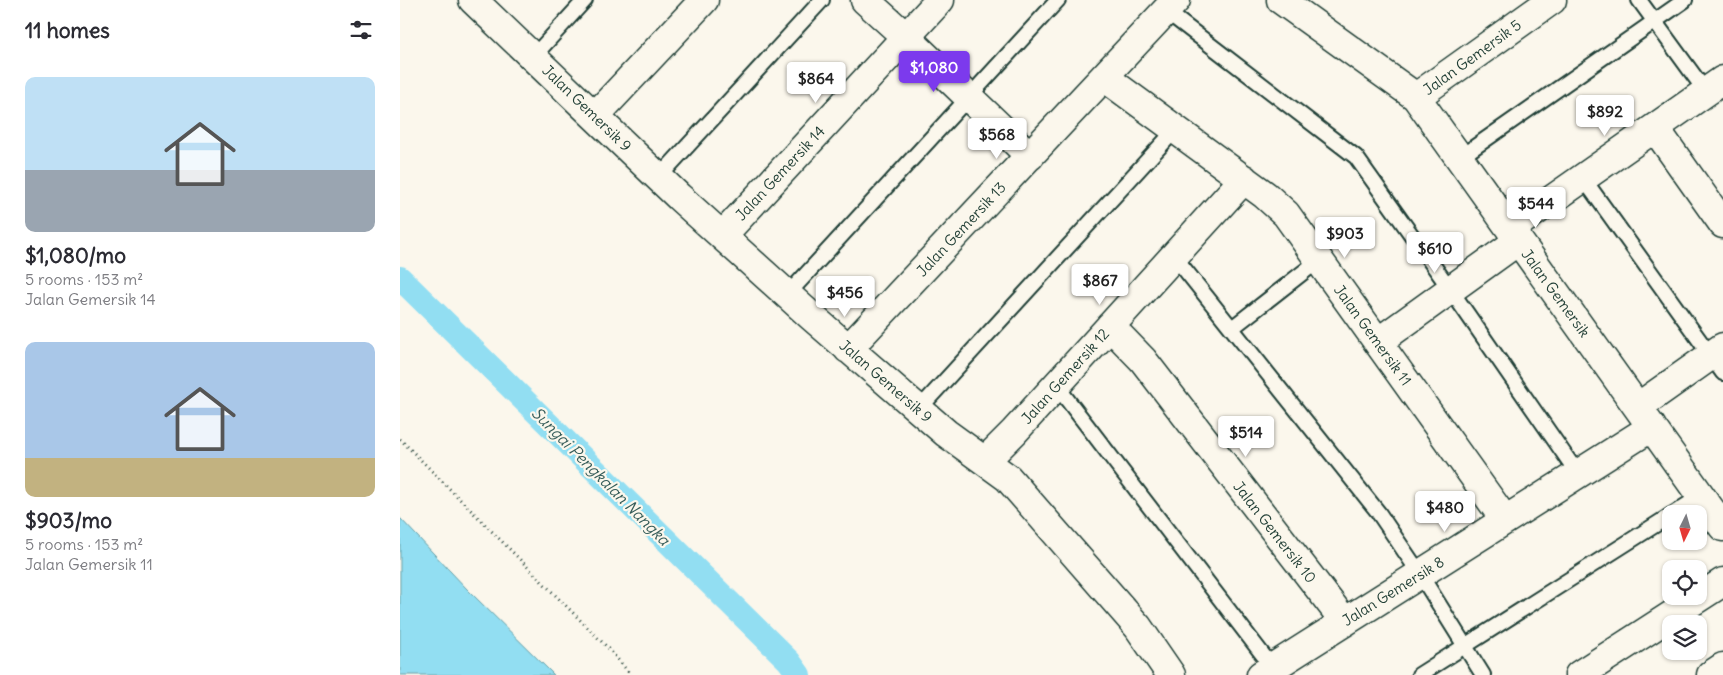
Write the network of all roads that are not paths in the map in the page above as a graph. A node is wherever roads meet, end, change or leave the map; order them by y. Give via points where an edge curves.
1 (473, 0) edge
2 (585, 0) edge
3 (704, 0) edge
4 (822, 0) edge
5 (865, 0) edge
6 (940, 0) edge
7 (1058, 0) edge
8 (1281, 0) edge
9 (1552, 0) edge
10 (1639, 0) edge
11 (1685, 0) edge
12 (1171, 6) edge
13 (1654, 22) junction
14 (906, 37) junction
15 (533, 57) junction
16 (1104, 77) junction
17 (1715, 86) edge
18 (968, 97) junction
19 (1416, 97) junction
20 (595, 116) junction
21 (1655, 128) junction
22 (1176, 129) junction
23 (1030, 156) junction
24 (1459, 158) junction
25 (658, 177) junction
26 (1583, 178) junction
27 (1244, 179) junction
28 (1723, 224) edge
29 (1514, 235) junction
30 (722, 236) junction
31 (1174, 256) junction
32 (1319, 260) junction
33 (1450, 289) junction
34 (787, 295) junction
35 (1110, 326) junction
36 (1232, 328) junction
37 (1378, 342) junction
38 (848, 349) junction
39 (1719, 358) edge
40 (1056, 385) junction
41 (919, 409) junction
42 (1645, 417) junction
43 (985, 461) junction
44 (1578, 474) junction
45 (1701, 496) junction
46 (1686, 505) edge
47 (1505, 520) junction
48 (1662, 520) edge
49 (1723, 526) edge
50 (1420, 574) junction
51 (1723, 582) edge
52 (1345, 622) junction
53 (1464, 646) junction
54 (1723, 667) edge
55 (1267, 671) edge
56 (1171, 675) edge
57 (1420, 675) edge
58 (1483, 675) edge
59 (1579, 675) edge
60 (1711, 675) edge

1 - 15 street, Jalan Gemersik 9
2 - 15 lane
3 - 20 street
4 - 25 lane
5 - 14 street
6 - 14 street, Jalan Gemersik 14
7 - 18 lane
8 - 19 street, Jalan Gemersik
9 - 19 street, Jalan Gemersik 5
10 - 13 lane
11 - 13 lane
12 - 16 street, Jalan Gemersik 13
12 - 33 lane via 1356,157
13 - 17 lane
13 - 24 lane
14 - 18 street
14 - 30 street, Jalan Gemersik 14
15 - 20 street, Jalan Gemersik 9
16 - 22 street, Jalan Gemersik 11
16 - 23 street, Jalan Gemersik 13
17 - 21 street
18 - 23 street
18 - 34 lane
19 - 24 street, Jalan Gemersik
20 - 25 street, Jalan Gemersik 9
21 - 26 street
21 - 28 street
22 - 27 street, Jalan Gemersik 11
22 - 41 lane
23 - 38 street, Jalan Gemersik 13
24 - 29 street, Jalan Gemersik
25 - 30 street, Jalan Gemersik 9
26 - 29 street
26 - 39 lane
27 - 31 street, Jalan Gemersik 12
27 - 32 street, Jalan Gemersik 11 via 1286,214
29 - 33 street
29 - 42 street, Jalan Gemersik
30 - 34 street, Jalan Gemersik 9
31 - 35 street, Jalan Gemersik 12
31 - 36 lane
32 - 36 lane
32 - 37 street, Jalan Gemersik 11
33 - 37 street
33 - 44 lane
34 - 38 street, Jalan Gemersik 9
35 - 40 street, Jalan Gemersik 12
35 - 52 street, Jalan Gemersik 10 via 1143,360
36 - 50 lane via 1378,512
37 - 47 street, Jalan Gemersik 11
38 - 41 street, Jalan Gemersik 9
39 - 42 street, Jalan Gemersik 8
40 - 43 street, Jalan Gemersik 12
40 - 55 lane
41 - 43 street, Jalan Gemersik 9
42 - 44 street, Jalan Gemersik 8
42 - 45 street, Jalan Gemersik
43 - 56 street, Jalan Gemersik 9 via 1017,486 1138,626
44 - 47 street, Jalan Gemersik 8
45 - 46 lane
45 - 49 street, Jalan Gemersik
47 - 50 street, Jalan Gemersik 8
48 - 53 lane
50 - 52 street, Jalan Gemersik 8
50 - 53 lane
51 - 59 street
52 - 55 street, Jalan Gemersik 8
53 - 57 lane
53 - 58 lane
54 - 60 street

